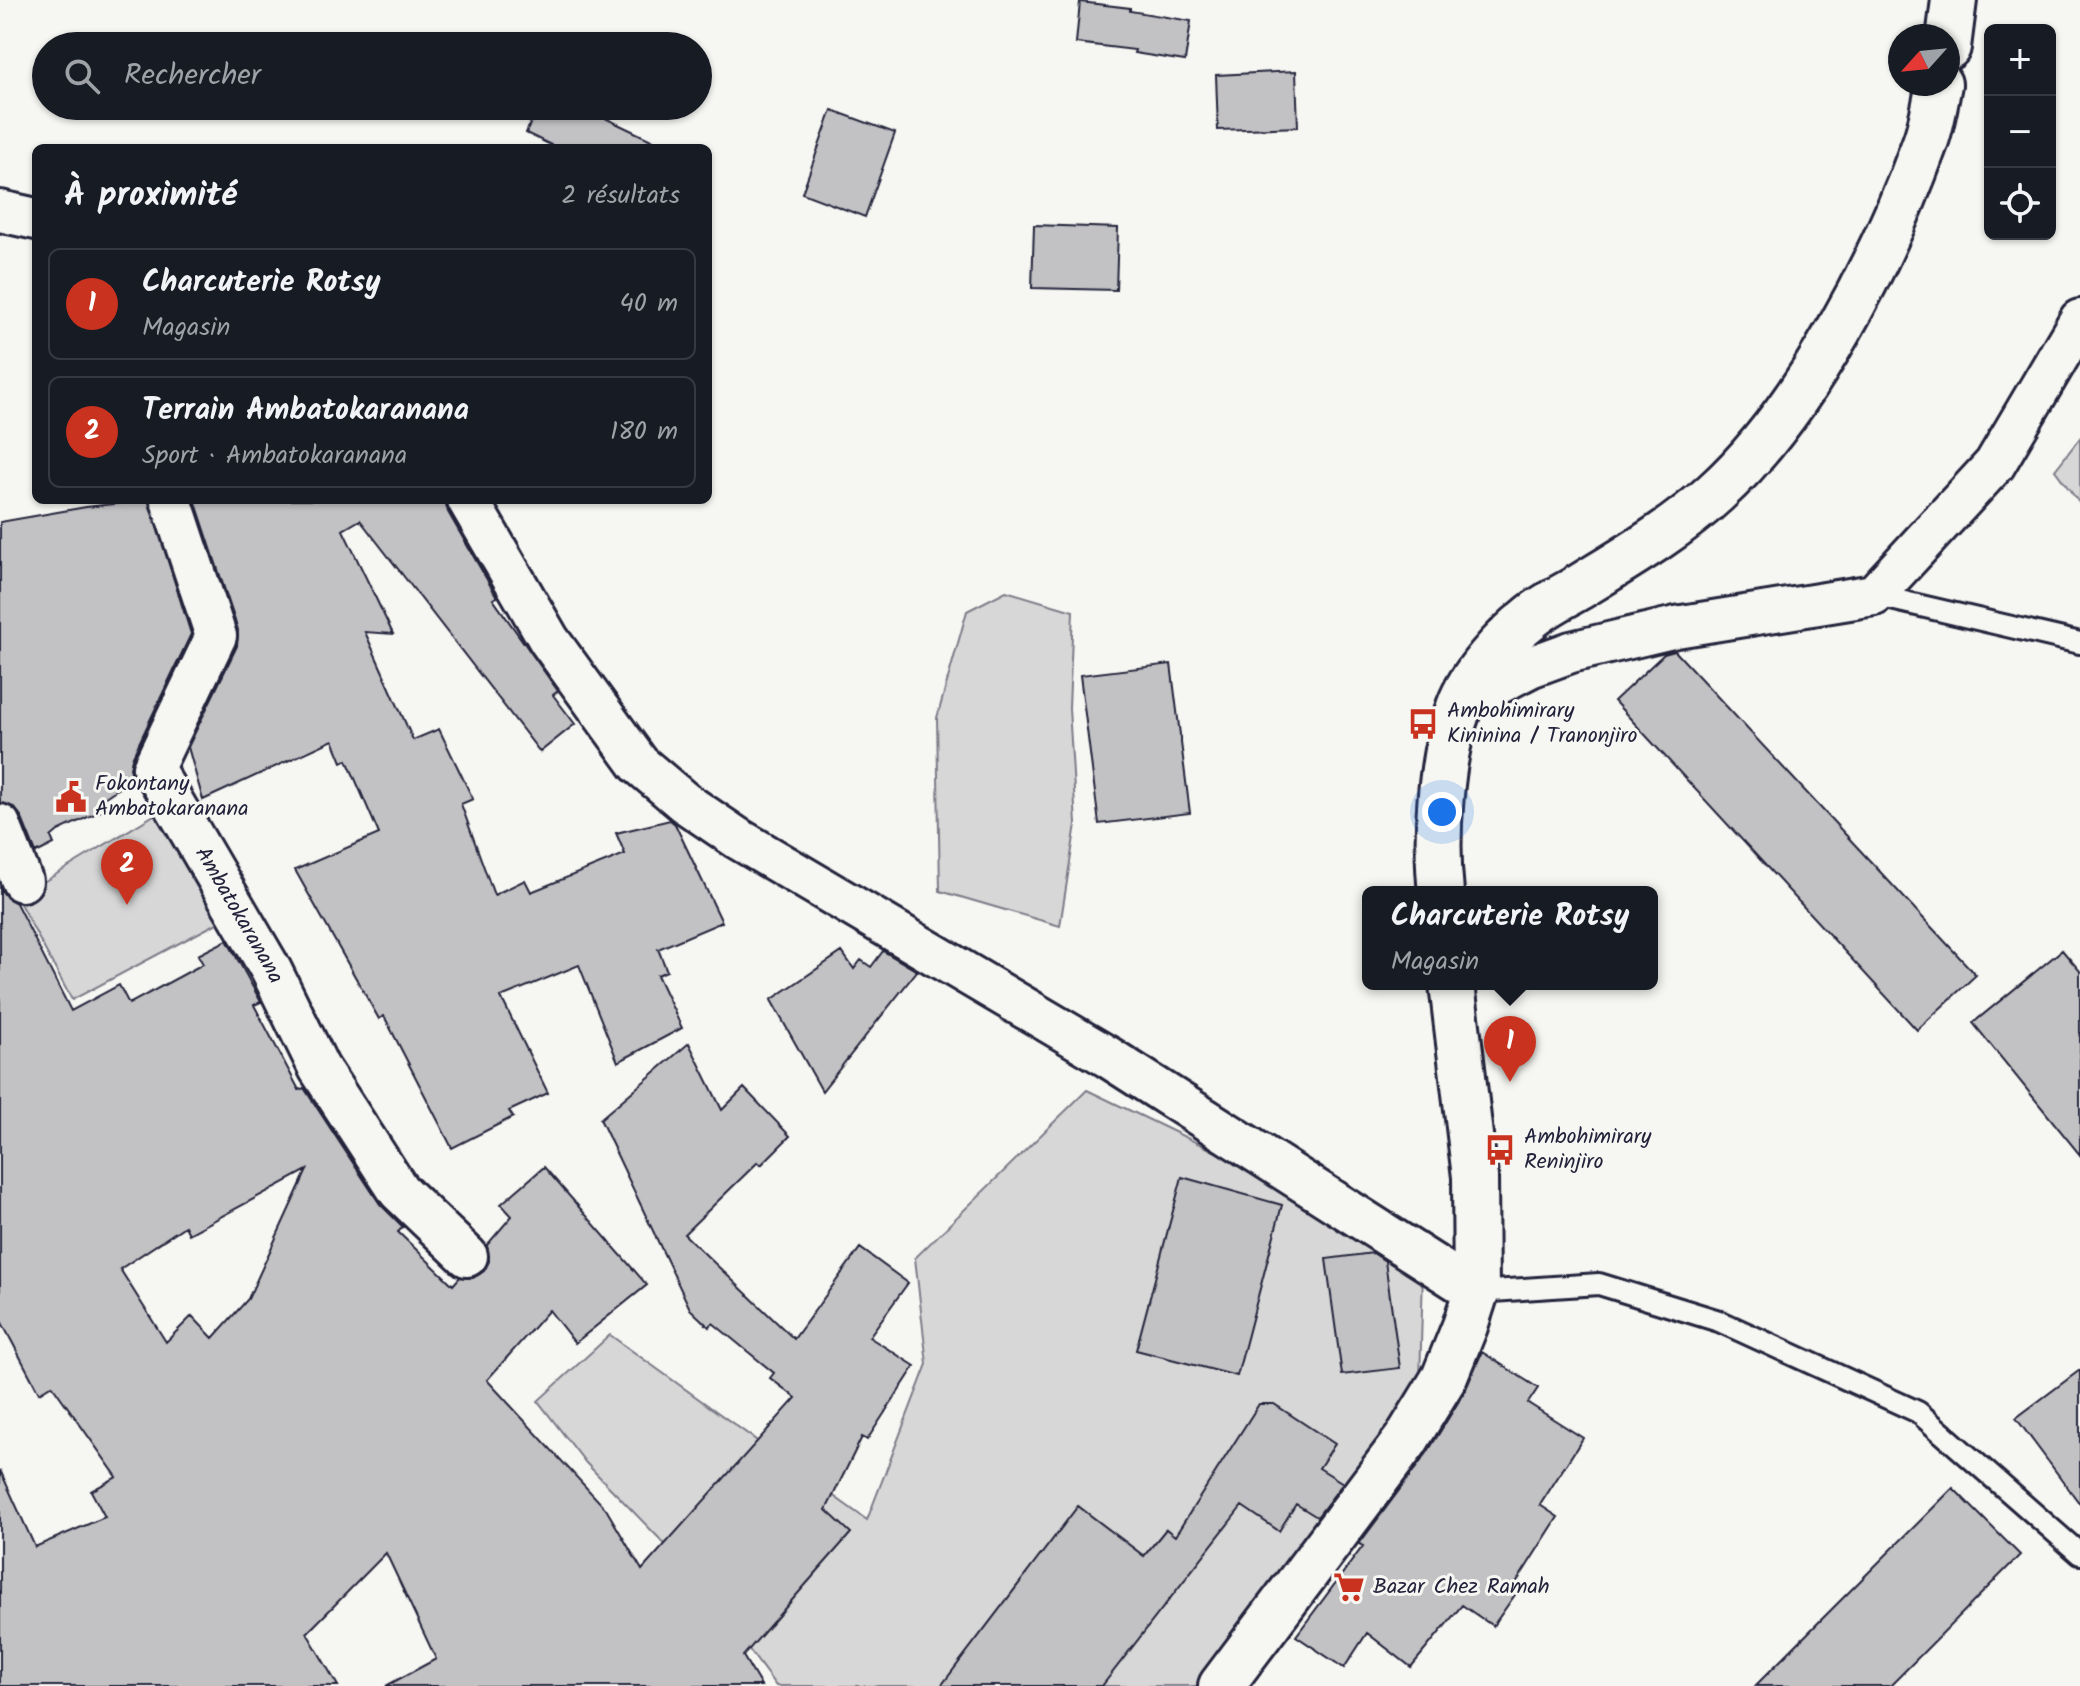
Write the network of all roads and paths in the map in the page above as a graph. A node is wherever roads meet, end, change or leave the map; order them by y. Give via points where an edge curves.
1 (1954, 0) edge
2 (1951, 24) edge
3 (1936, 96) edge
4 (0, 211) edge
5 (32, 218) edge
6 (2080, 320) edge
7 (172, 504) edge
8 (470, 504) edge
9 (1874, 595) junction
10 (2080, 643) edge
11 (1459, 704) junction
12 (0, 825) edge
13 (22, 881) dead end
14 (1440, 886) edge
15 (1453, 990) edge
16 (467, 1256) dead end
17 (1476, 1292) junction
18 (2080, 1554) edge
19 (1221, 1686) edge

1 - 2 street
3 - 11 street via 1926,140 1882,245 1828,346 1771,433 1716,492 1660,537 1530,618 1485,663
4 - 5 street
6 - 9 street via 1995,464
7 - 16 street, Ambatokaranana via 216,636 153,768 271,970 319,1068 399,1191
8 - 17 street via 549,640 597,709 639,764 684,802 1108,1057
9 - 10 lane
9 - 11 street via 1676,627 1571,652
11 - 14 street via 1443,794 1437,856
12 - 13 street
15 - 17 street via 1475,1177
17 - 18 lane via 1599,1284 1719,1321 1918,1412
17 - 19 street via 1444,1378 1406,1440

